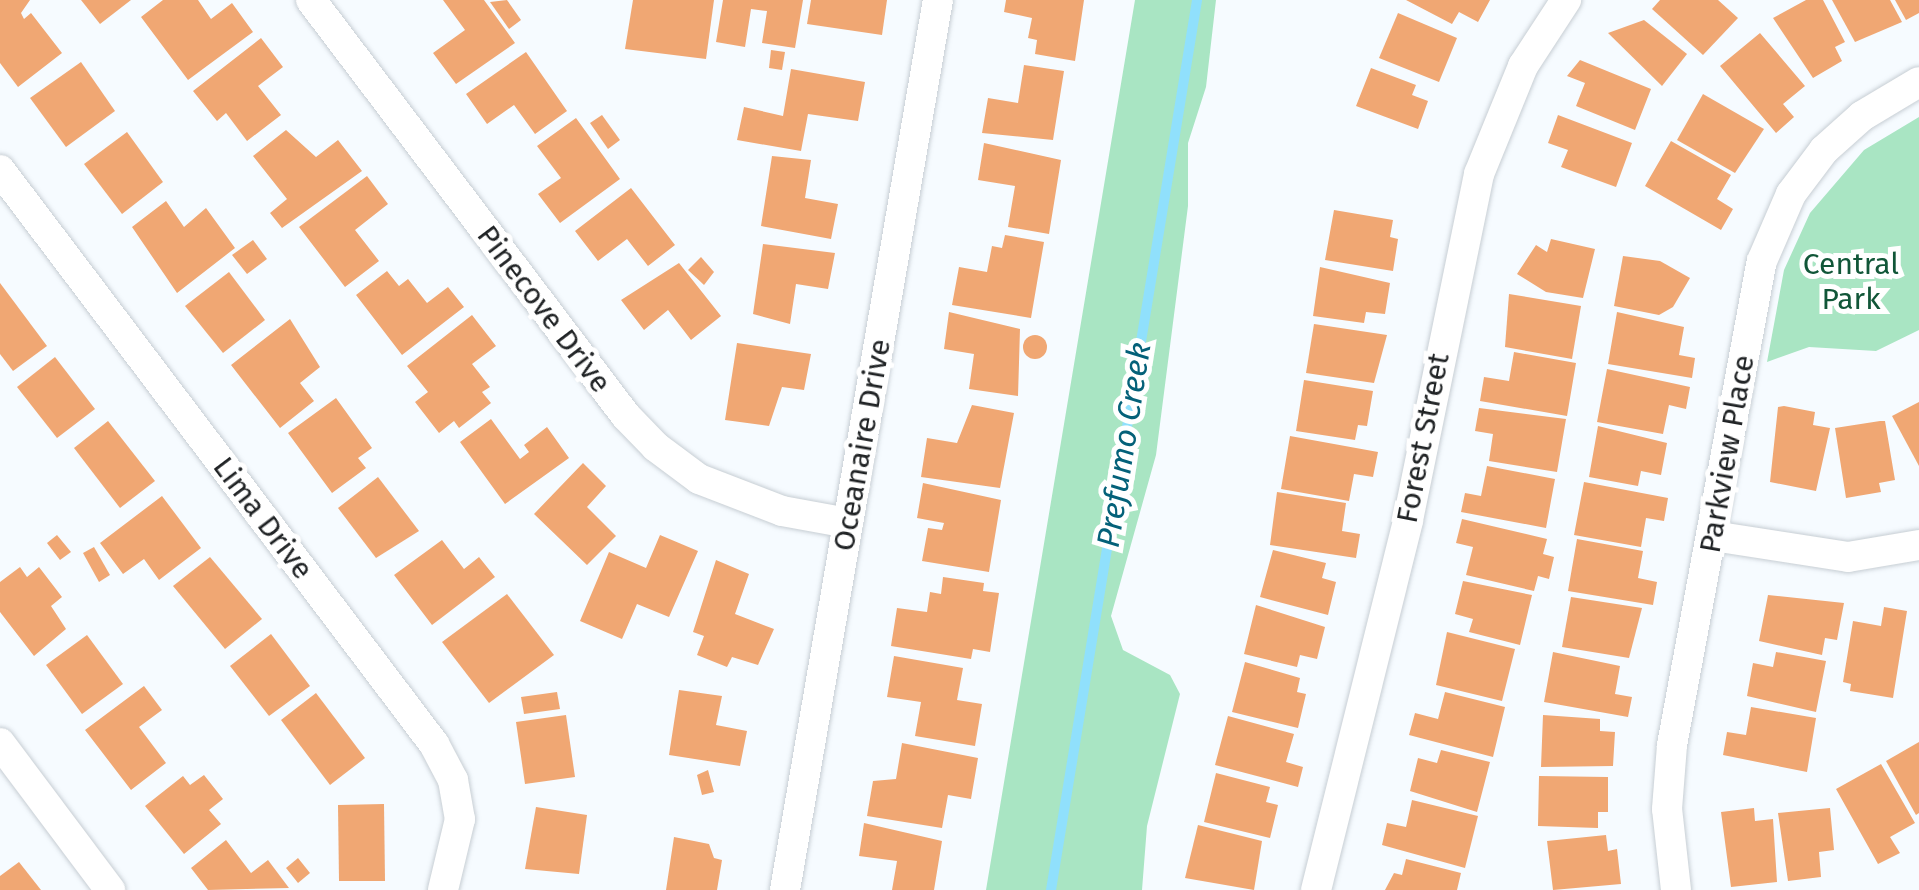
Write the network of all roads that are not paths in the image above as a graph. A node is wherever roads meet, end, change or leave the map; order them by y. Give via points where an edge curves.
1 (310, 0) edge
2 (938, 0) edge
3 (1566, 0) edge
4 (1919, 82) edge
5 (0, 170) edge
6 (848, 522) junction
7 (1713, 536) junction
8 (1919, 545) edge
9 (0, 743) edge
10 (110, 890) edge
11 (443, 890) edge
12 (785, 890) edge
13 (1316, 890) edge
14 (1676, 890) edge

1 - 6 street, Pinecove Drive via 656,447 699,479 782,511
2 - 6 street, Oceanaire Drive
3 - 13 street, Forest Street via 1523,66 1479,174 1408,520
4 - 7 street, Parkview Place via 1842,132 1806,172 1778,219 1760,268
5 - 11 street, Lima Drive via 434,744 453,780 460,820
6 - 12 street, Oceanaire Drive
7 - 8 street via 1848,557
7 - 14 street, Parkview Place via 1668,777
9 - 10 street

